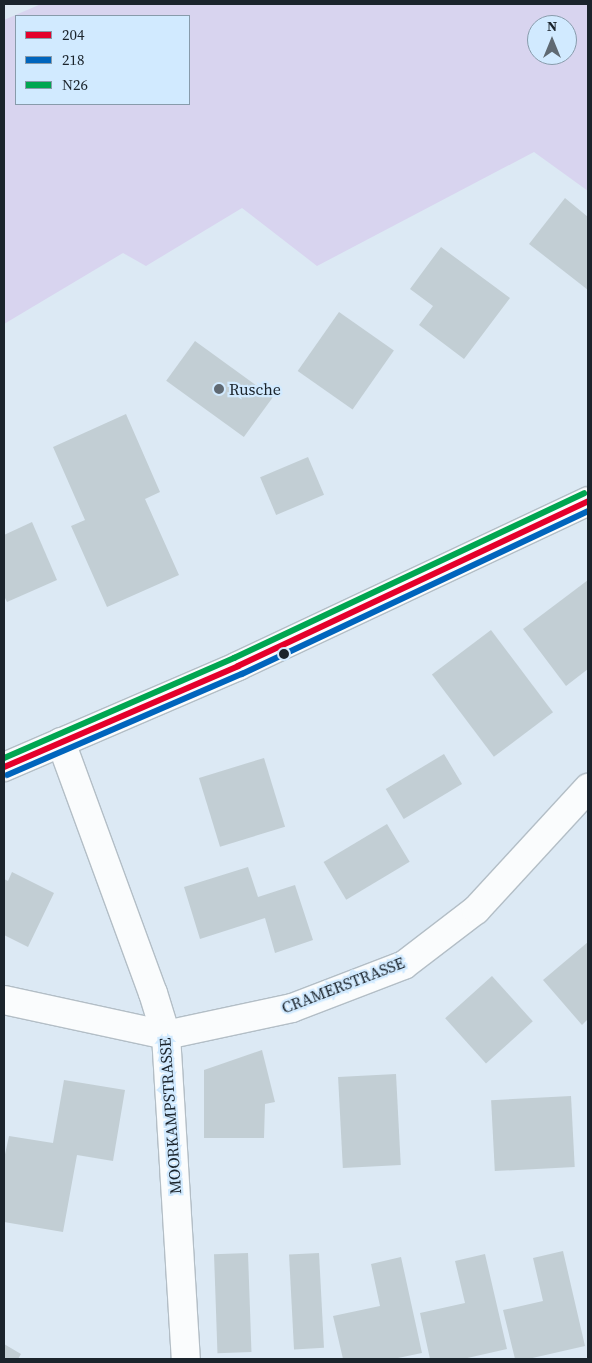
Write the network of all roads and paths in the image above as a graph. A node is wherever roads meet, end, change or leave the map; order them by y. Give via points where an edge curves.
1 (588, 502) edge
2 (61, 742) junction
3 (4, 767) edge
4 (588, 788) edge
5 (4, 1000) edge
6 (166, 1035) junction
7 (186, 1359) edge

1 - 2 street via 238,666
2 - 3 street
2 - 6 street, MOORKAMPSTRASSE
4 - 6 street, CRAMERSTRASSE via 476,910 404,965 292,1008
5 - 6 street, CRAMERSTRASSE
6 - 7 street, MOORKAMPSTRASSE

